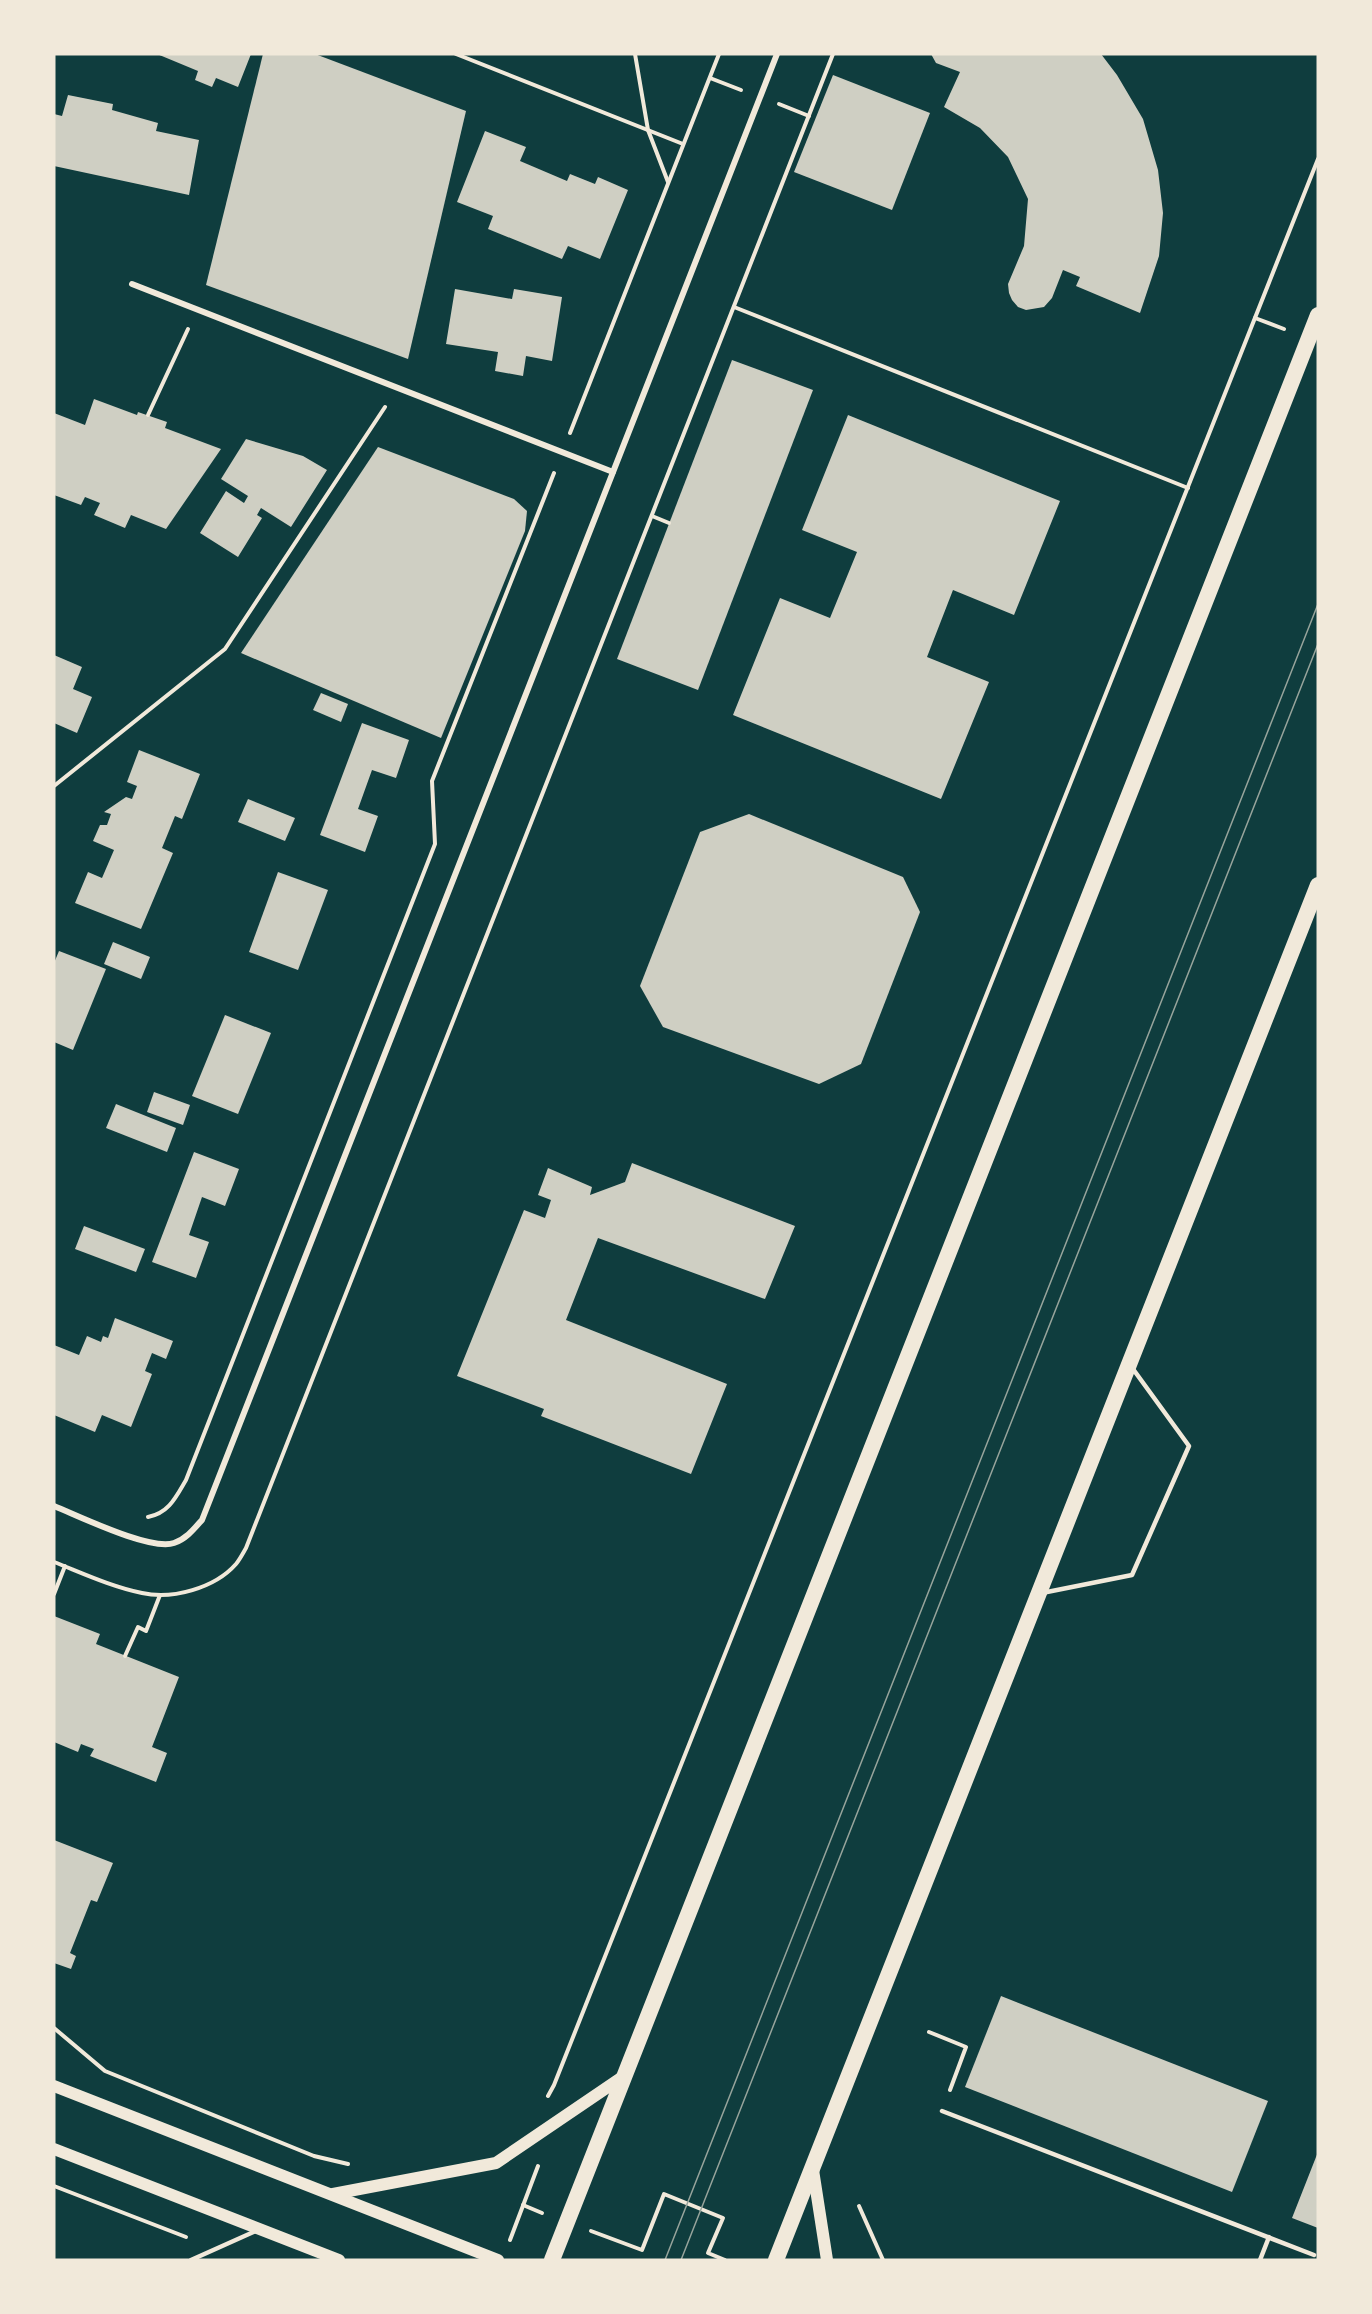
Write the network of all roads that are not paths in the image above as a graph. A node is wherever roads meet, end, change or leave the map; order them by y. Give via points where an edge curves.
1 (777, 54) edge
2 (132, 284) dead end
3 (1318, 315) edge
4 (613, 472) junction
5 (1318, 885) edge
6 (1129, 1365) junction
7 (54, 1506) edge
8 (1039, 1593) junction
9 (624, 2076) junction
10 (54, 2086) edge
11 (942, 2111) road end
12 (54, 2149) edge
13 (813, 2168) junction
14 (332, 2195) junction
15 (260, 2229) junction
16 (1269, 2237) junction
17 (1314, 2254) dead end
18 (191, 2260) edge
19 (339, 2260) edge
20 (498, 2260) edge
21 (552, 2260) edge
22 (776, 2260) edge
23 (827, 2260) edge
24 (1260, 2260) edge

1 - 4 street
2 - 4 street
3 - 9 highway
4 - 7 street via 202,1520 187,1536 173,1544 159,1545
5 - 6 highway
6 - 8 highway
6 - 8 lane via 1189,1446 1132,1575
8 - 13 highway
9 - 14 main road via 496,2163
9 - 21 highway
10 - 14 main road
11 - 16 lane
12 - 15 main road
13 - 22 highway
13 - 23 main road
14 - 20 main road
15 - 18 lane
15 - 19 main road
16 - 17 lane
16 - 24 lane

